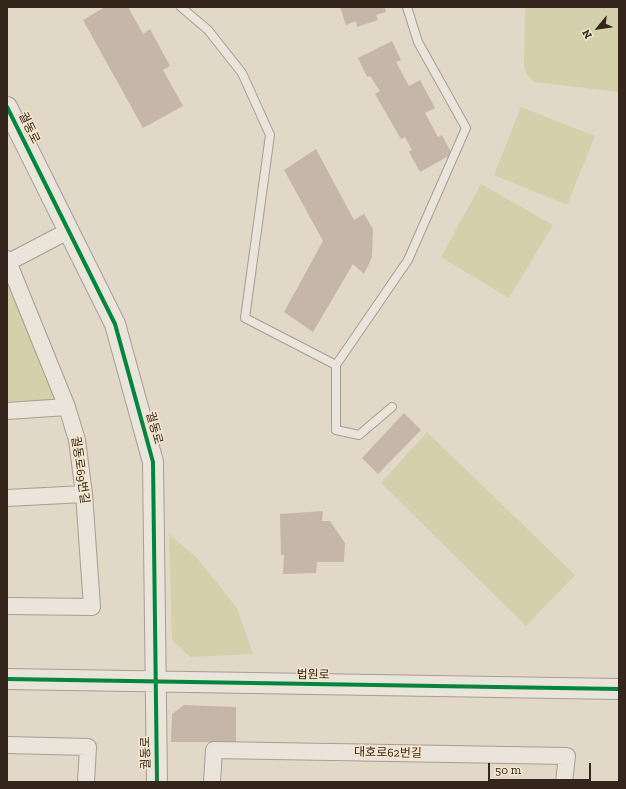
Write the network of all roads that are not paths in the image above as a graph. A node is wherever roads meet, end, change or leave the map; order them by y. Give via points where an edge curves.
1 (181, 7) edge
2 (407, 7) edge
3 (7, 107) edge
4 (68, 231) junction
5 (8, 261) edge
6 (336, 365) junction
7 (67, 407) junction
8 (392, 407) dead end
9 (7, 411) edge
10 (84, 494) junction
11 (7, 498) edge
12 (7, 606) edge
13 (7, 679) edge
14 (155, 682) junction
15 (619, 689) edge
16 (7, 745) edge
17 (86, 782) edge
18 (157, 782) edge
19 (212, 782) edge
20 (564, 782) edge

1 - 6 lane via 208,30 242,72 270,135 245,318
2 - 6 lane via 418,42 466,128 408,260
3 - 4 street, 궐동로
4 - 5 street
4 - 14 street, 궐동로 via 114,324 153,462
5 - 7 street, 궐동로69번길
6 - 8 lane via 336,430 359,435
7 - 9 street
7 - 10 street, 궐동로69번길 via 77,440
10 - 11 street
10 - 12 street, 궐동로69번길 via 92,607
13 - 14 street, 법원로
14 - 15 street, 법원로
14 - 18 street, 궐동로
16 - 17 street via 88,747
19 - 20 street, 대호로62번길 via 214,750 567,756

